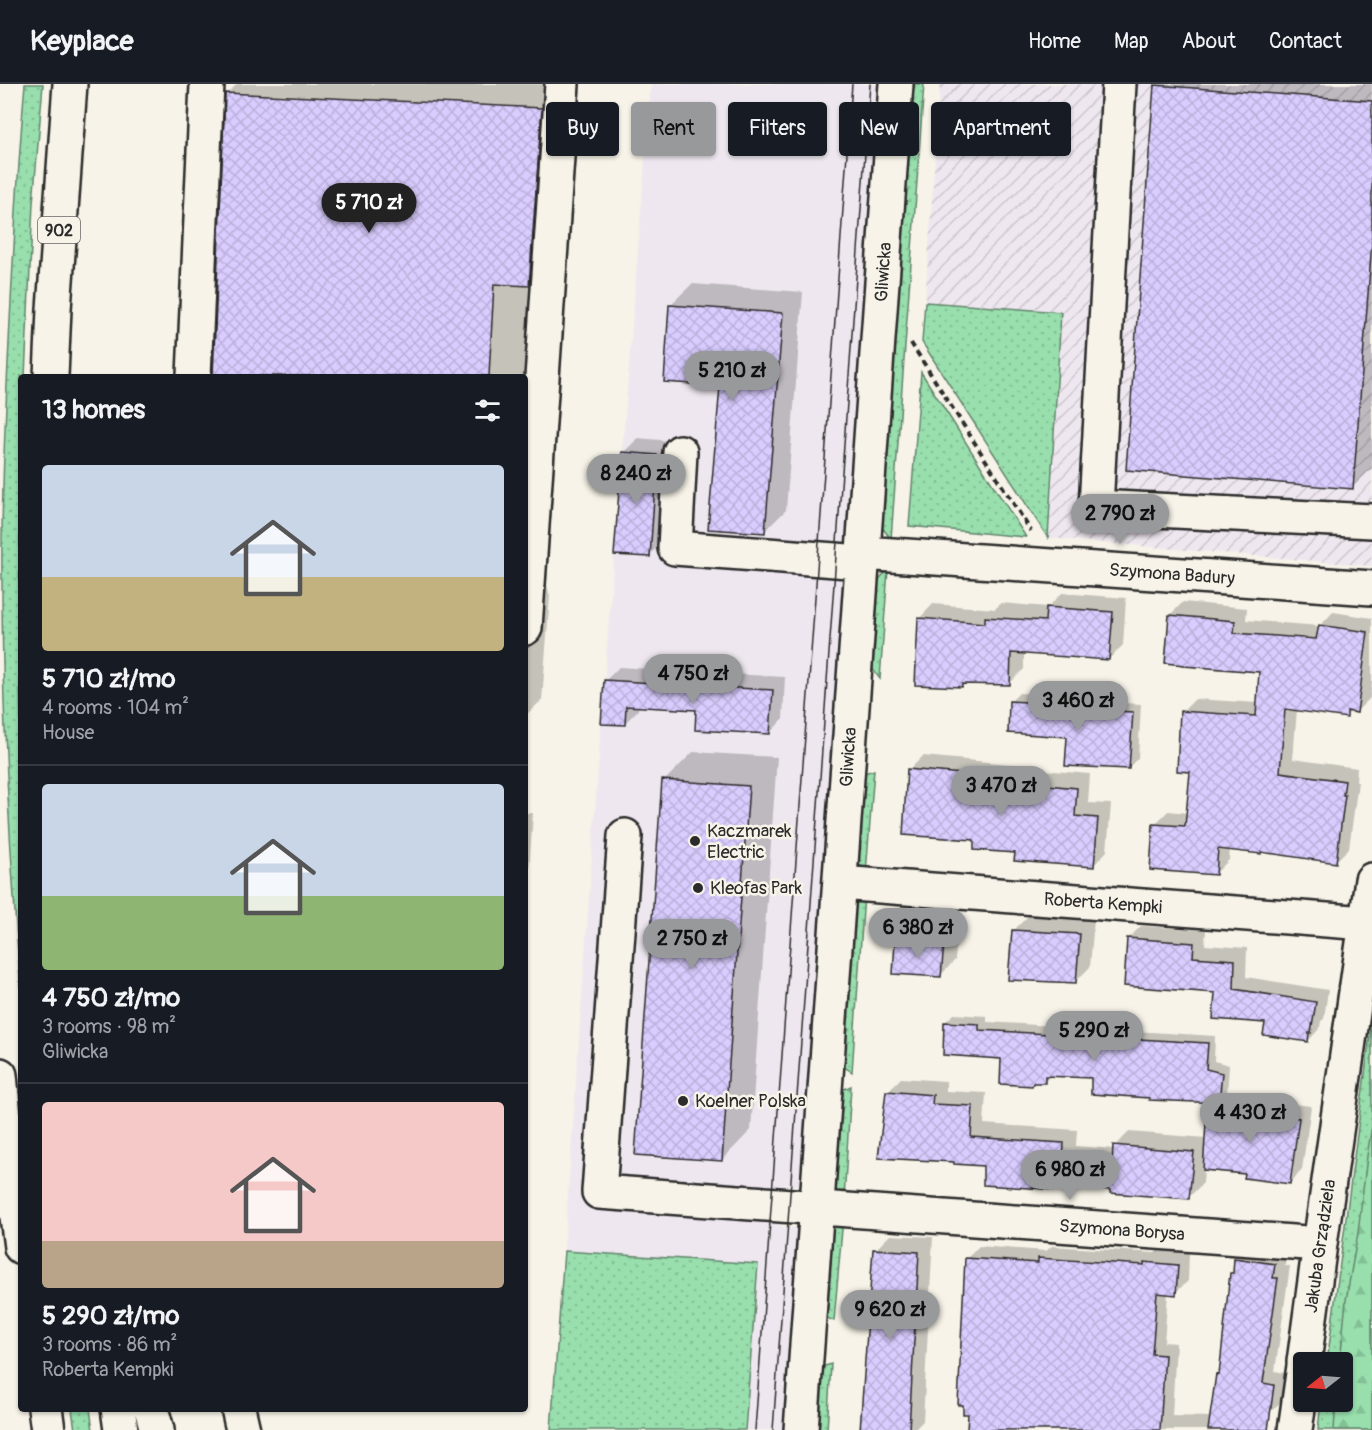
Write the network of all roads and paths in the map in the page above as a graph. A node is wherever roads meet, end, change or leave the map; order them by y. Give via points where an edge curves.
1 (70, 84) edge
2 (207, 84) edge
3 (562, 84) edge
4 (896, 84) edge
5 (1119, 84) edge
6 (910, 342) dead end
7 (51, 374) edge
8 (194, 374) edge
9 (680, 452) dead end
10 (1372, 521) edge
11 (863, 557) junction
12 (1053, 565) junction
13 (528, 584) edge
14 (1372, 588) edge
15 (625, 836) dead end
16 (1372, 880) edge
17 (840, 883) junction
18 (1366, 923) junction
19 (0, 1075) edge
20 (816, 1208) junction
21 (18, 1224) edge
22 (1320, 1244) junction
23 (1305, 1352) edge
24 (46, 1412) edge
25 (119, 1412) edge
26 (152, 1412) edge
27 (239, 1412) edge
28 (1298, 1412) edge
29 (48, 1430) edge
30 (122, 1430) edge
31 (156, 1430) edge
32 (243, 1430) edge
33 (801, 1430) edge
34 (1295, 1430) edge

1 - 7 street, 902
2 - 8 street
3 - 13 street
4 - 11 street, Gliwicka
5 - 10 street via 1096,507
6 - 12 path
9 - 11 street, Szymona Badury via 675,548
11 - 12 street, Szymona Badury
11 - 17 street, Gliwicka
12 - 14 street, Szymona Badury
15 - 20 street, Szymona Borysa via 599,1192
16 - 18 street, Jakuba Grządziela
17 - 18 street, Roberta Kempki
17 - 20 street, Gliwicka
18 - 22 street, Jakuba Grządziela
19 - 21 street
20 - 22 street, Szymona Borysa
20 - 33 street, Gliwicka
22 - 23 street, Jakuba Grządziela
24 - 29 street
25 - 30 street
26 - 31 street
27 - 32 street
28 - 34 street

